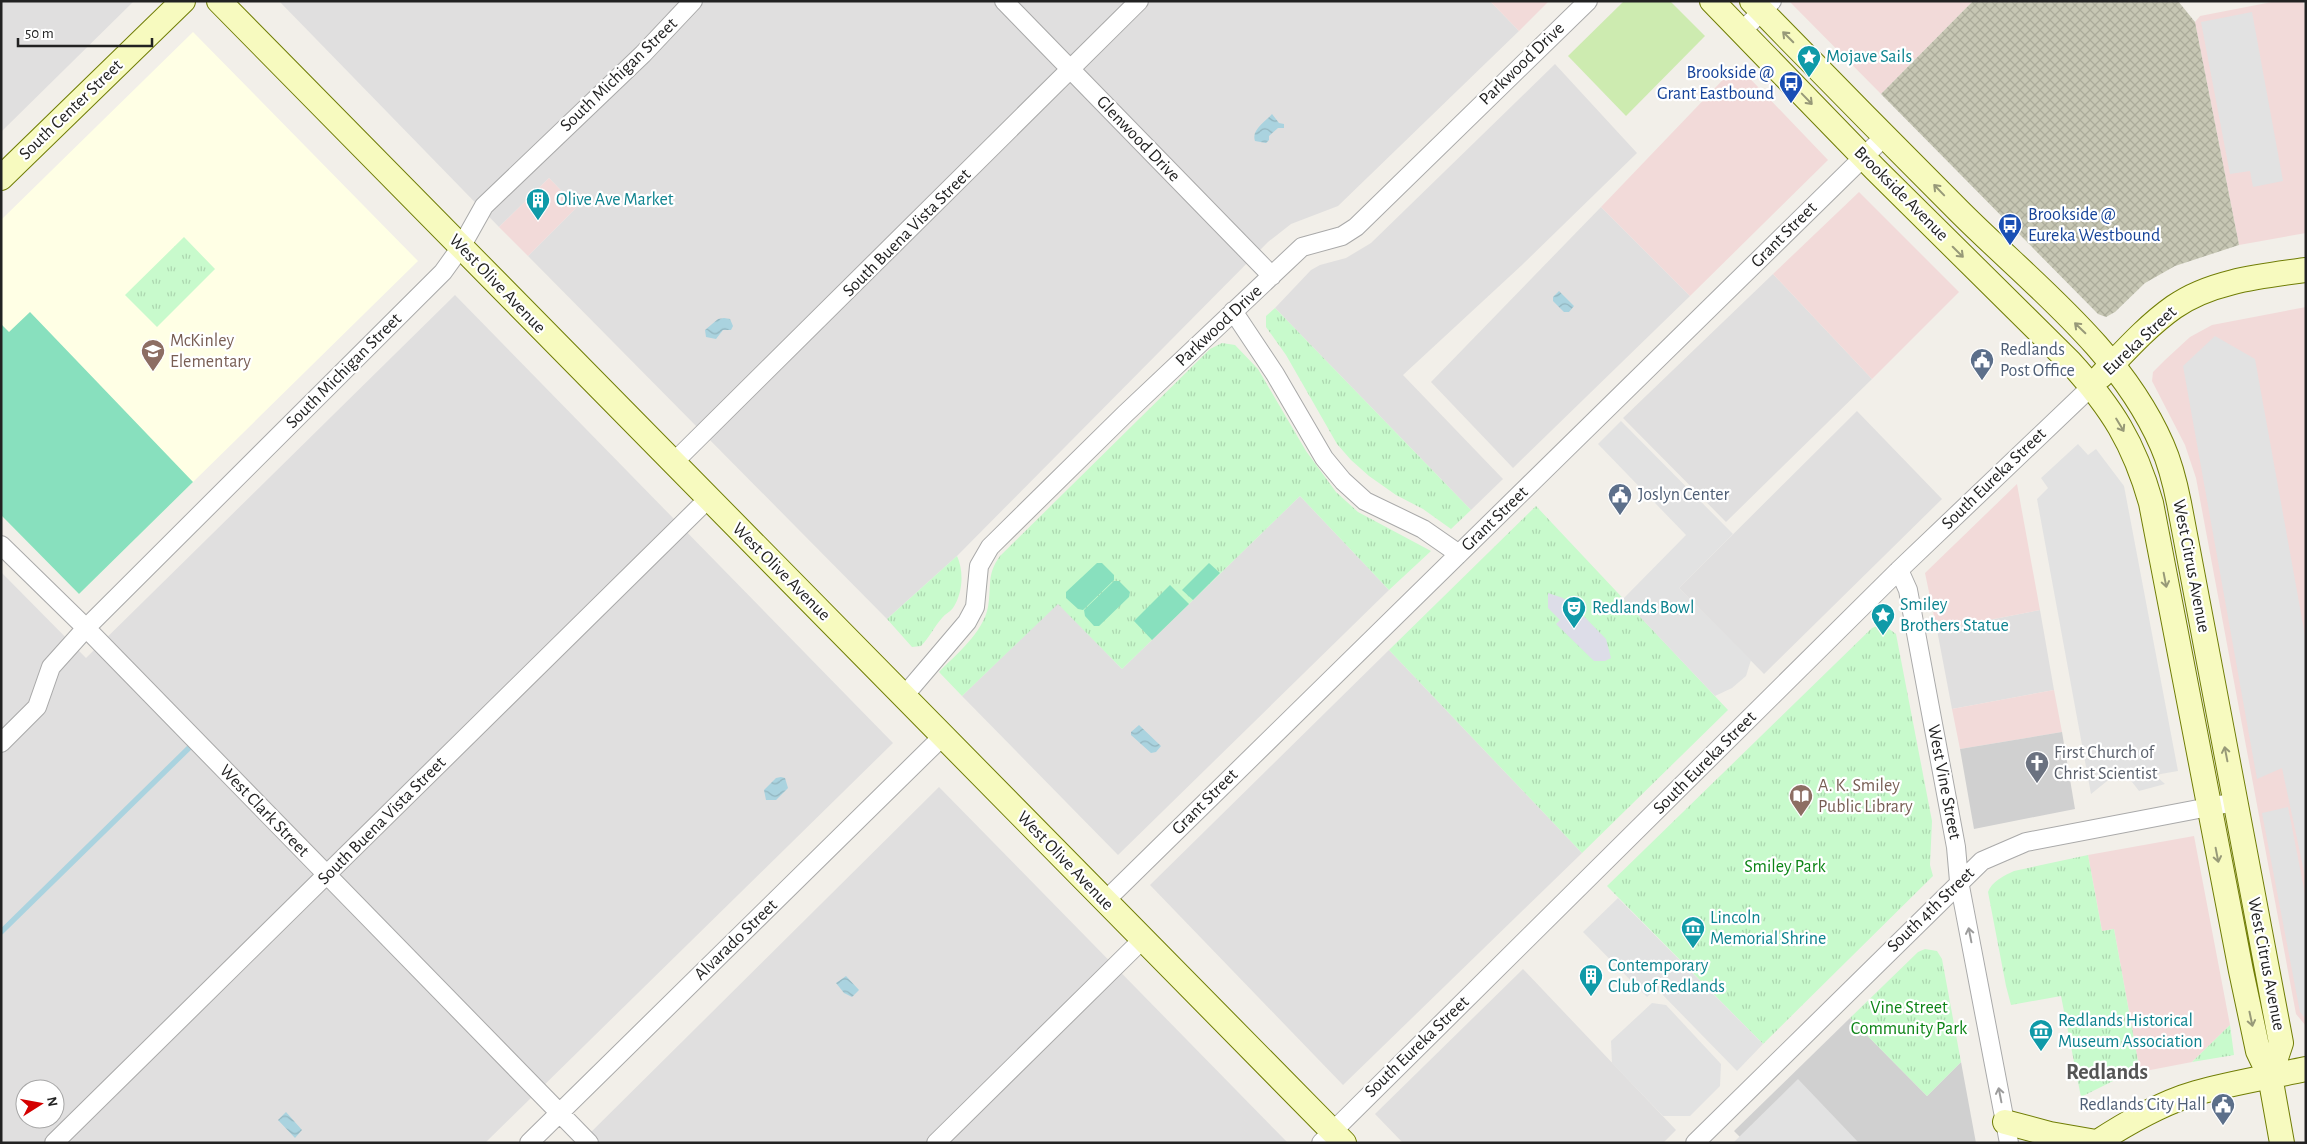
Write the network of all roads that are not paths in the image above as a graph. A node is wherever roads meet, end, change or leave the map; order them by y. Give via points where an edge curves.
1 (183, 1) edge
2 (219, 1) edge
3 (693, 1) edge
4 (1004, 1) edge
5 (1140, 1) edge
6 (1588, 1) edge
7 (1712, 1) edge
8 (1762, 4) edge
9 (1742, 32) junction
10 (1071, 70) junction
11 (1884, 136) junction
12 (1862, 156) junction
13 (1, 178) edge
14 (461, 247) junction
15 (2306, 270) edge
16 (1272, 276) junction
17 (1233, 311) junction
18 (2112, 365) junction
19 (2092, 386) junction
20 (673, 463) junction
21 (708, 499) junction
22 (1, 544) edge
23 (1459, 554) junction
24 (1899, 570) junction
25 (86, 628) junction
26 (904, 696) junction
27 (944, 736) junction
28 (1, 743) edge
29 (2235, 802) junction
30 (2208, 807) junction
31 (327, 875) junction
32 (1959, 881) junction
33 (1105, 901) junction
34 (1143, 939) junction
35 (2306, 1070) edge
36 (2270, 1076) junction
37 (559, 1112) junction
38 (2007, 1133) edge
39 (1332, 1139) edge
40 (54, 1143) edge
41 (529, 1143) edge
42 (589, 1143) edge
43 (936, 1143) edge
44 (1695, 1143) edge
45 (2096, 1143) edge
46 (2282, 1143) edge

1 - 13 main road, South Center Street
2 - 14 main road, West Olive Avenue
3 - 14 street, South Michigan Street via 484,206
4 - 10 street, Glenwood Drive
5 - 10 street, South Buena Vista Street
6 - 16 street, Parkwood Drive via 1356,227 1342,236 1302,247
7 - 9 main road, Brookside Avenue
8 - 9 street
11 -> 8 main road, Brookside Avenue
9 -> 12 main road, Brookside Avenue
10 - 16 street, Glenwood Drive
10 - 20 street, South Buena Vista Street
11 - 12 street, Grant Street
18 -> 11 main road, Brookside Avenue via 2091,340
12 -> 19 main road, Brookside Avenue
12 - 23 street, Grant Street
14 - 20 main road, West Olive Avenue
14 - 25 street, South Michigan Street via 443,272
15 - 18 main road, Eureka Street via 2224,284 2194,296 2159,319
16 - 17 street, Parkwood Drive
17 - 23 street via 1275,374 1324,458 1343,481 1365,501 1423,529
17 - 26 street, Parkwood Drive via 990,547 978,566 975,607 967,622
18 - 19 main road, Eureka Street
29 -> 18 main road, West Citrus Avenue via 2174,478 2148,416
19 - 24 street, South Eureka Street
19 -> 30 main road, West Citrus Avenue via 2127,436 2151,503
20 - 21 main road, West Olive Avenue
21 - 26 main road, West Olive Avenue
21 - 31 street, South Buena Vista Street
22 - 25 street, West Clark Street
23 - 33 street, Grant Street
24 - 32 street, West Vine Street via 1908,590 1956,847
24 - 39 street, South Eureka Street
25 - 28 street, South Michigan Street via 51,667 37,707
25 - 31 street, West Clark Street
26 - 27 main road, West Olive Avenue
27 - 33 main road, West Olive Avenue
27 - 37 street, Alvarado Street
29 - 30 street, South 4th Street
29 - 36 main road, West Citrus Avenue via 2281,1043
30 - 32 street, South 4th Street via 2026,842 1982,861
30 -> 36 main road, West Citrus Avenue via 2258,1051
31 - 37 street, West Clark Street
31 - 40 street, South Buena Vista Street
38 -> 32 street, West Vine Street
32 - 44 street, South 4th Street
33 - 34 main road, West Olive Avenue
34 - 39 main road, West Olive Avenue
34 - 43 street
35 - 36 main road
36 - 45 main road via 2195,1094 2154,1110
36 - 46 main road
37 - 41 street, Alvarado Street
37 - 42 street, West Clark Street
38 - 45 main road via 2050,1134

